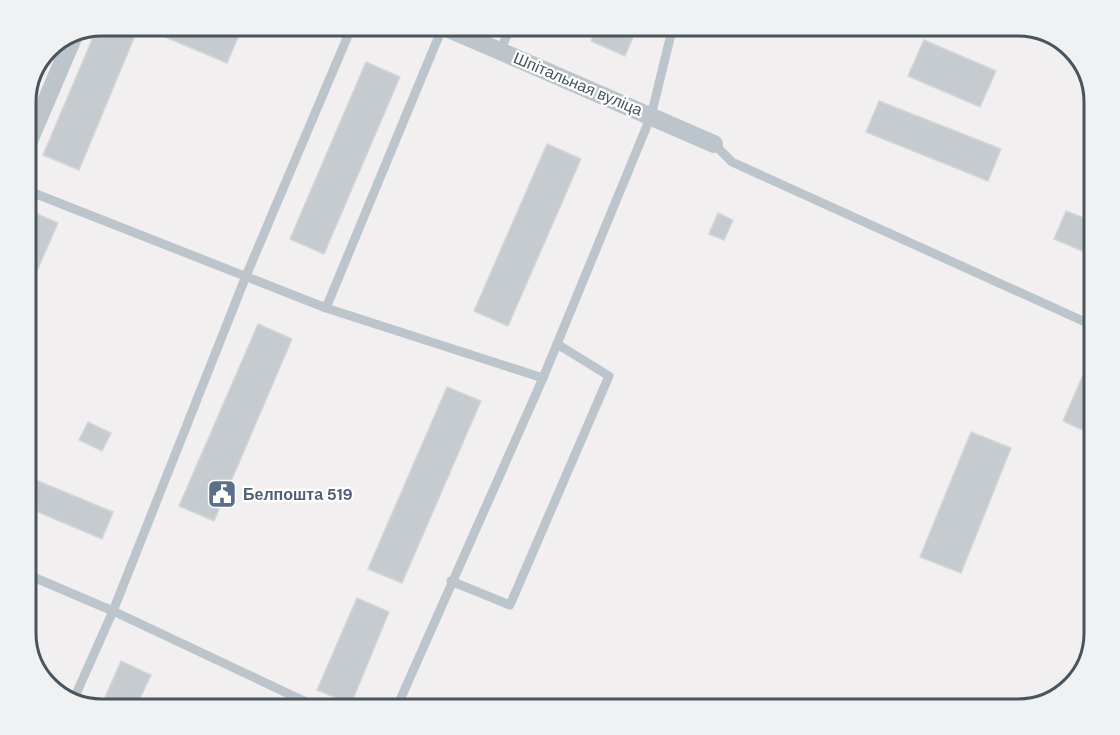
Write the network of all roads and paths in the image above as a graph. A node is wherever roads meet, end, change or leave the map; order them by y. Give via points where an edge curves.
1 (348, 36) edge
2 (438, 36) edge
3 (465, 36) edge
4 (507, 36) edge
5 (671, 36) edge
6 (70, 44) edge
7 (500, 51) junction
8 (651, 116) junction
9 (36, 125) edge
10 (714, 144) joint
11 (36, 194) edge
12 (246, 276) junction
13 (326, 308) junction
14 (1084, 321) edge
15 (557, 344) junction
16 (543, 378) junction
17 (36, 578) edge
18 (452, 581) junction
19 (113, 611) junction
20 (76, 693) edge
21 (298, 699) edge
22 (401, 699) edge

1 - 12 lane
2 - 13 lane
3 - 7 street, Шпітальная вуліца
4 - 7 lane
5 - 8 lane
6 - 9 street
7 - 8 street, Шпітальная вуліца
8 - 10 street, Шпітальная вуліца
8 - 15 lane
10 - 14 lane via 732,162
11 - 12 lane
12 - 13 lane
12 - 19 lane
13 - 16 lane
15 - 16 lane
15 - 18 lane via 609,376 510,605
16 - 18 lane
17 - 19 lane
18 - 22 lane
19 - 20 lane
19 - 21 lane

